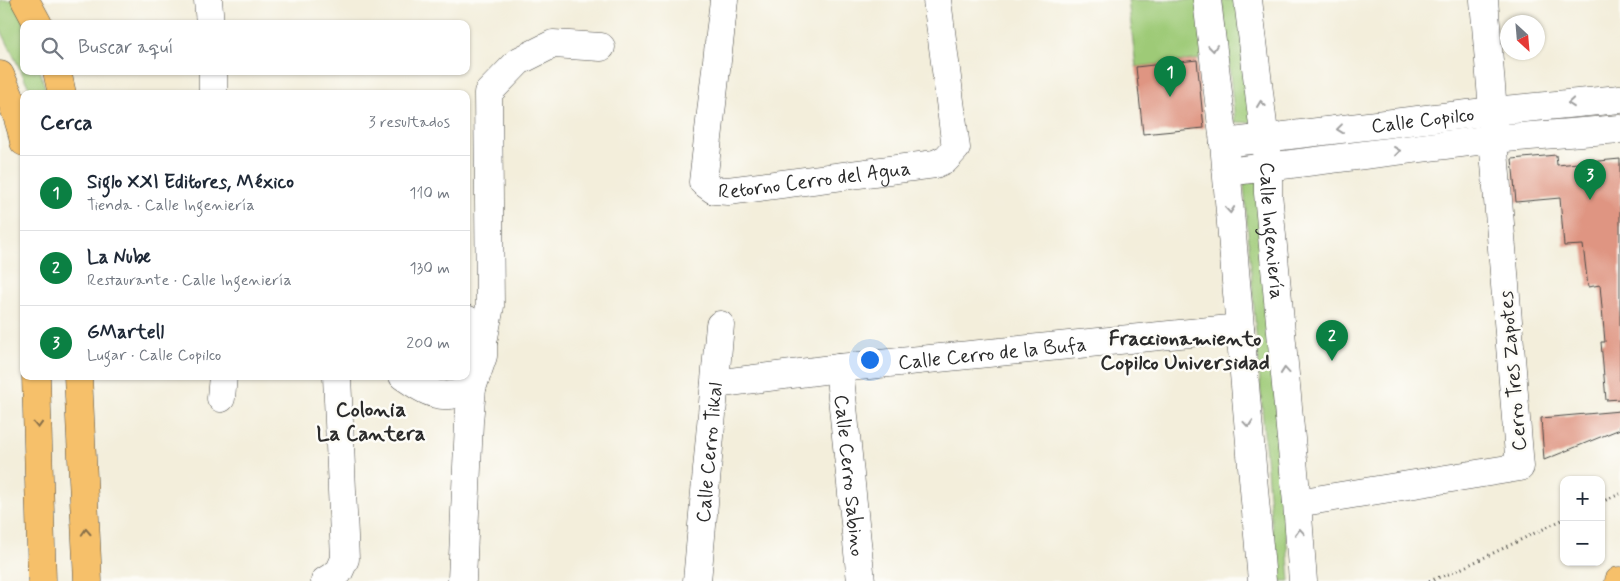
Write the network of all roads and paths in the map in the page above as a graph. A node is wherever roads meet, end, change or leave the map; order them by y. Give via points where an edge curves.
1 (25, 0) edge
2 (42, 0) edge
3 (208, 0) edge
4 (724, 0) edge
5 (937, 0) edge
6 (1207, 0) edge
7 (1248, 0) edge
8 (1484, 0) edge
9 (38, 20) edge
10 (40, 20) edge
11 (210, 20) edge
12 (601, 47) dead end
13 (0, 75) edge
14 (58, 75) edge
15 (213, 75) edge
16 (61, 90) edge
17 (213, 90) edge
18 (1620, 99) edge
19 (1493, 111) junction
20 (20, 125) edge
21 (1620, 129) edge
22 (1264, 138) junction
23 (1493, 139) junction
24 (1224, 143) junction
25 (1268, 167) junction
26 (1227, 172) junction
27 (474, 314) edge
28 (720, 325) dead end
29 (1240, 328) junction
30 (839, 368) junction
31 (36, 380) edge
32 (78, 380) edge
33 (338, 380) edge
34 (409, 380) edge
35 (715, 384) junction
36 (472, 388) junction
37 (443, 395) junction
38 (469, 422) junction
39 (1620, 494) edge
40 (1605, 500) edge
41 (1297, 503) junction
42 (1560, 521) edge
43 (462, 580) dead end
44 (42, 581) edge
45 (88, 581) edge
46 (325, 581) edge
47 (696, 581) edge
48 (861, 581) edge
49 (1262, 581) edge
50 (1303, 581) edge
51 (1429, 581) edge

1 - 9 main road
2 - 10 main road
3 - 11 street
4 - 5 street, Retorno Cerro del Agua via 703,182 714,190 728,191 935,164 946,159 956,148
6 -> 24 street, Calle Ingeniería
22 -> 7 street, Calle Ingeniería
8 - 19 street
12 - 27 street via 553,44 519,61 488,93
13 - 20 main road
14 - 16 main road
15 - 17 street
18 -> 19 street, Calle Copilco
19 -> 22 street, Calle Copilco
19 - 23 street
21 - 23 street, Calle Copilco
22 - 24 street, Calle Copilco
22 - 25 street, Calle Ingeniería
25 -> 23 street, Calle Copilco
23 - 41 street, Cerro Tres Zapotes via 1520,467
24 - 26 street, Calle Ingeniería
25 - 26 street, Calle Copilco
41 -> 25 street, Calle Ingeniería
26 -> 29 street, Calle Ingeniería
27 - 36 street via 483,342 483,356
28 - 35 street, Calle Cerro Tikal
29 - 30 street, Calle Cerro de la Bufa
29 -> 49 street, Calle Ingeniería
30 - 35 street, Calle Cerro de la Bufa
30 - 48 street, Calle Cerro Sabino
31 -> 44 main road
45 -> 32 main road
33 - 46 street via 345,559 339,572
34 - 37 street via 424,391
35 - 47 street, Calle Cerro Tikal
36 - 37 street via 459,394
36 - 38 street
37 - 38 street
38 - 43 street
39 - 40 path
50 -> 41 street, Calle Ingeniería
42 - 51 path

